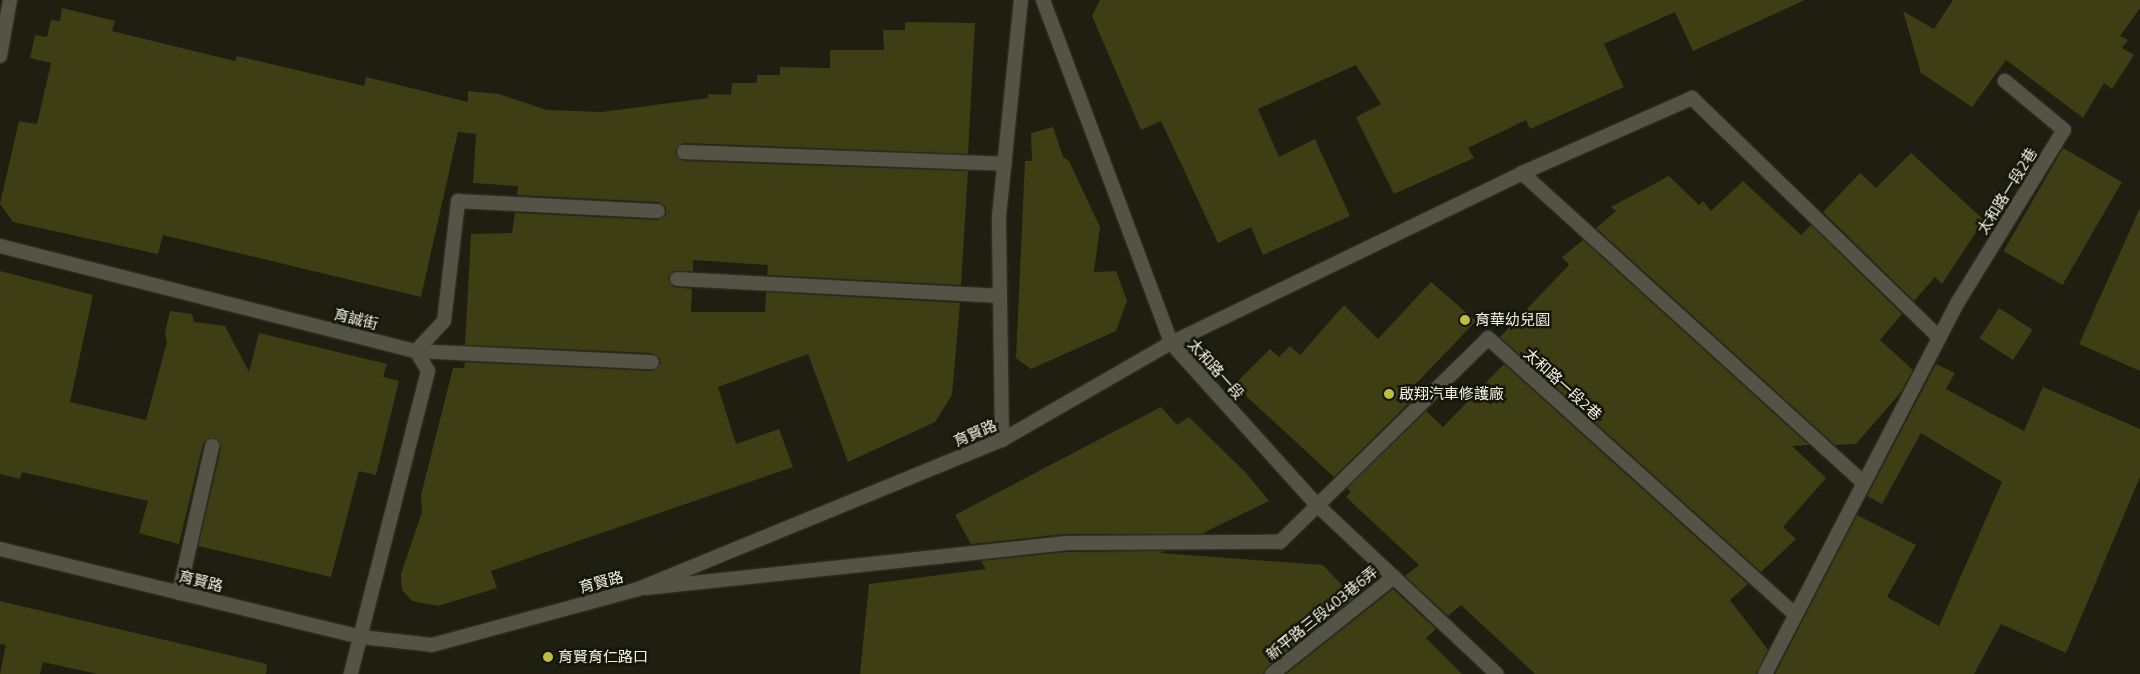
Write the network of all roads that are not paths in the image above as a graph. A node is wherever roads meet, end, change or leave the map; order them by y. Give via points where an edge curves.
1 (10, 0) edge
2 (1021, 0) edge
3 (1043, 0) edge
4 (0, 56) edge
5 (2004, 80) dead end
6 (684, 152) dead end
7 (1004, 164) junction
8 (1522, 173) junction
9 (658, 211) dead end
10 (0, 246) edge
11 (677, 279) dead end
12 (1000, 296) junction
13 (1939, 337) junction
14 (1171, 343) junction
15 (416, 351) junction
16 (652, 362) dead end
17 (1002, 440) junction
18 (212, 446) dead end
19 (1863, 482) junction
20 (1318, 506) junction
21 (0, 549) edge
22 (1394, 576) junction
23 (638, 589) junction
24 (178, 593) junction
25 (1794, 614) junction
26 (361, 637) junction
27 (1487, 671) edge
28 (351, 674) edge
29 (1272, 674) edge
30 (1765, 674) edge

1 - 4 street
2 - 7 street
3 - 14 street, 太和路一段
5 - 13 street, 太和路一段2巷 via 2064,130
6 - 7 street
7 - 12 street via 999,216
8 - 13 street, 育賢路 via 1692,98
8 - 14 street, 育賢路
8 - 19 street
9 - 15 street via 458,201 444,321
10 - 15 street, 育誠街
11 - 12 street
12 - 17 street
13 - 19 street, 太和路一段2巷
14 - 17 street, 育賢路
14 - 20 street, 太和路一段
15 - 16 street, 育誠街
15 - 26 street via 428,371
17 - 23 street, 育賢路
18 - 24 street
19 - 25 street, 太和路一段2巷
20 - 22 street, 太和路一段
20 - 23 street via 1280,542 1064,543
20 - 25 street, 太和路一段2巷 via 1488,338
21 - 24 street, 育賢路
22 - 27 street, 太和路一段
22 - 29 street, 新平路三段403巷6弄
23 - 26 street, 育賢路 via 432,646
24 - 26 street, 育賢路
25 - 30 street, 太和路一段2巷
26 - 28 street

